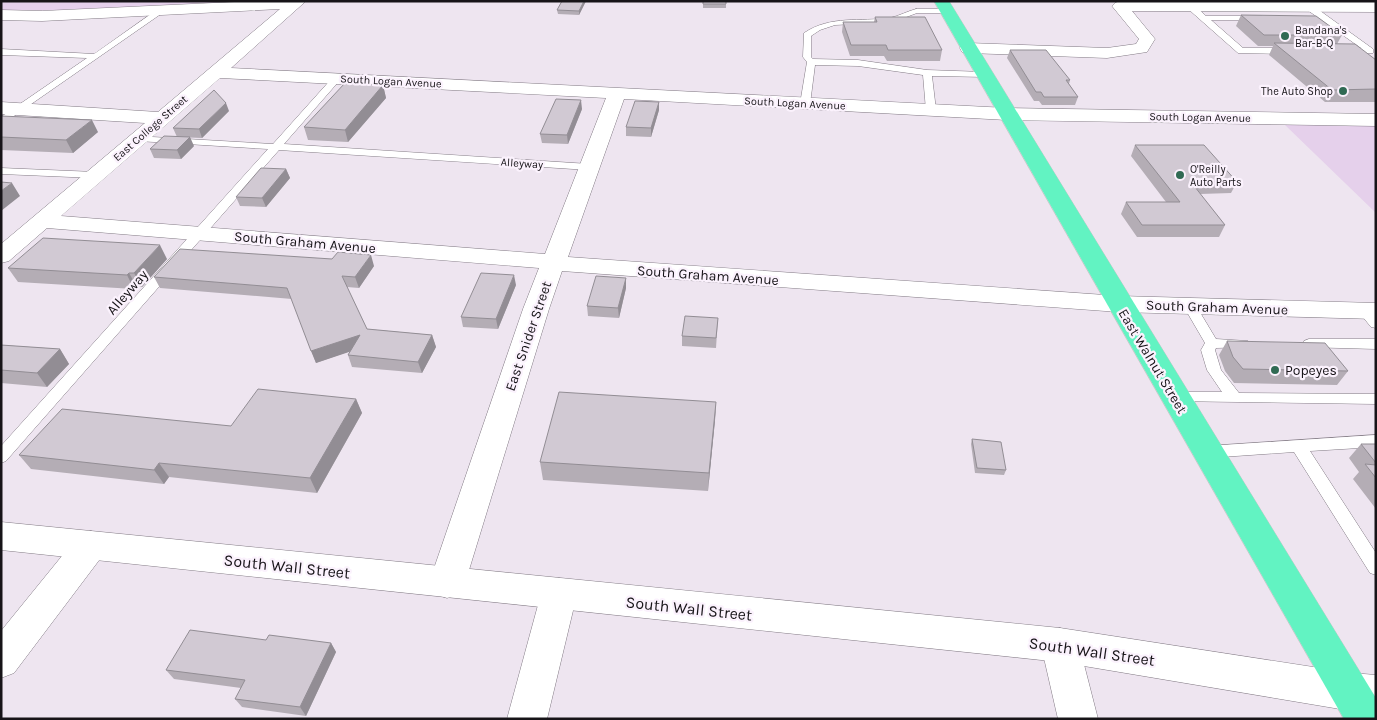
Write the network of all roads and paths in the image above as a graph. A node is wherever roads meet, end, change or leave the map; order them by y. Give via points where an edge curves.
1 (298, 2) edge
2 (1117, 4) edge
3 (1152, 4) edge
4 (944, 6) edge
5 (1190, 6) junction
6 (1376, 7) edge
7 (164, 9) junction
8 (1319, 10) edge
9 (1, 15) edge
10 (1204, 18) junction
11 (1269, 18) edge
12 (968, 48) junction
13 (1301, 50) edge
14 (1341, 50) edge
15 (1, 52) edge
16 (94, 56) junction
17 (811, 62) junction
18 (215, 72) junction
19 (927, 73) junction
20 (984, 75) junction
21 (337, 78) junction
22 (618, 92) junction
23 (805, 104) junction
24 (10, 109) edge
25 (931, 110) junction
26 (1007, 114) junction
27 (160, 118) junction
28 (1376, 120) edge
29 (1, 122) edge
30 (138, 138) junction
31 (276, 147) junction
32 (589, 167) junction
33 (1, 171) edge
34 (95, 175) junction
35 (42, 221) junction
36 (200, 233) junction
37 (1, 256) edge
38 (554, 262) junction
39 (1119, 304) junction
40 (1190, 307) junction
41 (1372, 315) edge
42 (1253, 344) edge
43 (1299, 344) edge
44 (1376, 344) edge
45 (1210, 346) junction
46 (1174, 397) junction
47 (1236, 398) junction
48 (1376, 398) edge
49 (1376, 441) edge
50 (1299, 447) junction
51 (1207, 452) junction
52 (1, 457) edge
53 (1, 536) edge
54 (92, 545) junction
55 (1376, 568) edge
56 (447, 584) junction
57 (559, 594) junction
58 (1060, 645) junction
59 (1, 660) edge
60 (1365, 701) edge
61 (527, 719) edge
62 (1078, 719) edge

1 - 7 street
1 - 18 street, East College Street
2 - 3 street
2 - 12 street via 1147,39 1141,48 1107,53
3 - 5 street
4 - 12 highway, East Walnut Street
4 - 17 lane via 916,11 893,20 834,23 817,28 807,35 807,58
5 - 8 street
5 - 10 lane
6 - 8 street
7 - 9 street via 42,16
7 - 16 lane
8 - 14 lane via 1370,51
10 - 11 lane
10 - 13 lane via 1242,50
12 - 20 highway, East Walnut Street
15 - 16 lane
16 - 24 lane via 71,75
17 - 19 lane via 858,63
17 - 23 lane
18 - 21 street, South Logan Avenue
18 - 27 street, East College Street
19 - 20 lane
19 - 25 lane
20 - 26 highway, East Walnut Street
21 - 22 street, South Logan Avenue
21 - 31 lane, Alleyway
22 - 23 street, South Logan Avenue
22 - 32 street, East Snider Street
23 - 25 street, South Logan Avenue
24 - 27 street
24 - 29 lane
25 - 26 street, South Logan Avenue
26 - 28 street, South Logan Avenue
26 - 39 highway, East Walnut Street
27 - 30 street, East College Street
30 - 31 lane, Alleyway
30 - 34 street, East College Street
31 - 32 lane, Alleyway
31 - 36 lane, Alleyway
32 - 38 street, East Snider Street
33 - 34 lane
34 - 35 street, East College Street
35 - 36 street, South Graham Avenue
35 - 37 street, East College Street
36 - 38 street, South Graham Avenue
36 - 52 lane, Alleyway
38 - 39 street, South Graham Avenue
38 - 56 street, East Snider Street
39 - 40 street, South Graham Avenue
39 - 46 highway, East Walnut Street
40 - 41 street, South Graham Avenue
40 - 45 lane
42 - 45 lane
43 - 44 lane
45 - 47 lane via 1209,360 1216,375
46 - 47 lane
46 - 51 highway, East Walnut Street
47 - 48 lane
49 - 50 lane
50 - 51 lane
50 - 55 lane
51 - 60 highway, East Walnut Street
53 - 54 street, South Wall Street
54 - 56 street, South Wall Street
54 - 59 street
56 - 57 street, South Wall Street
57 - 58 street, South Wall Street
57 - 61 street
58 - 60 street, South Wall Street
58 - 62 street

